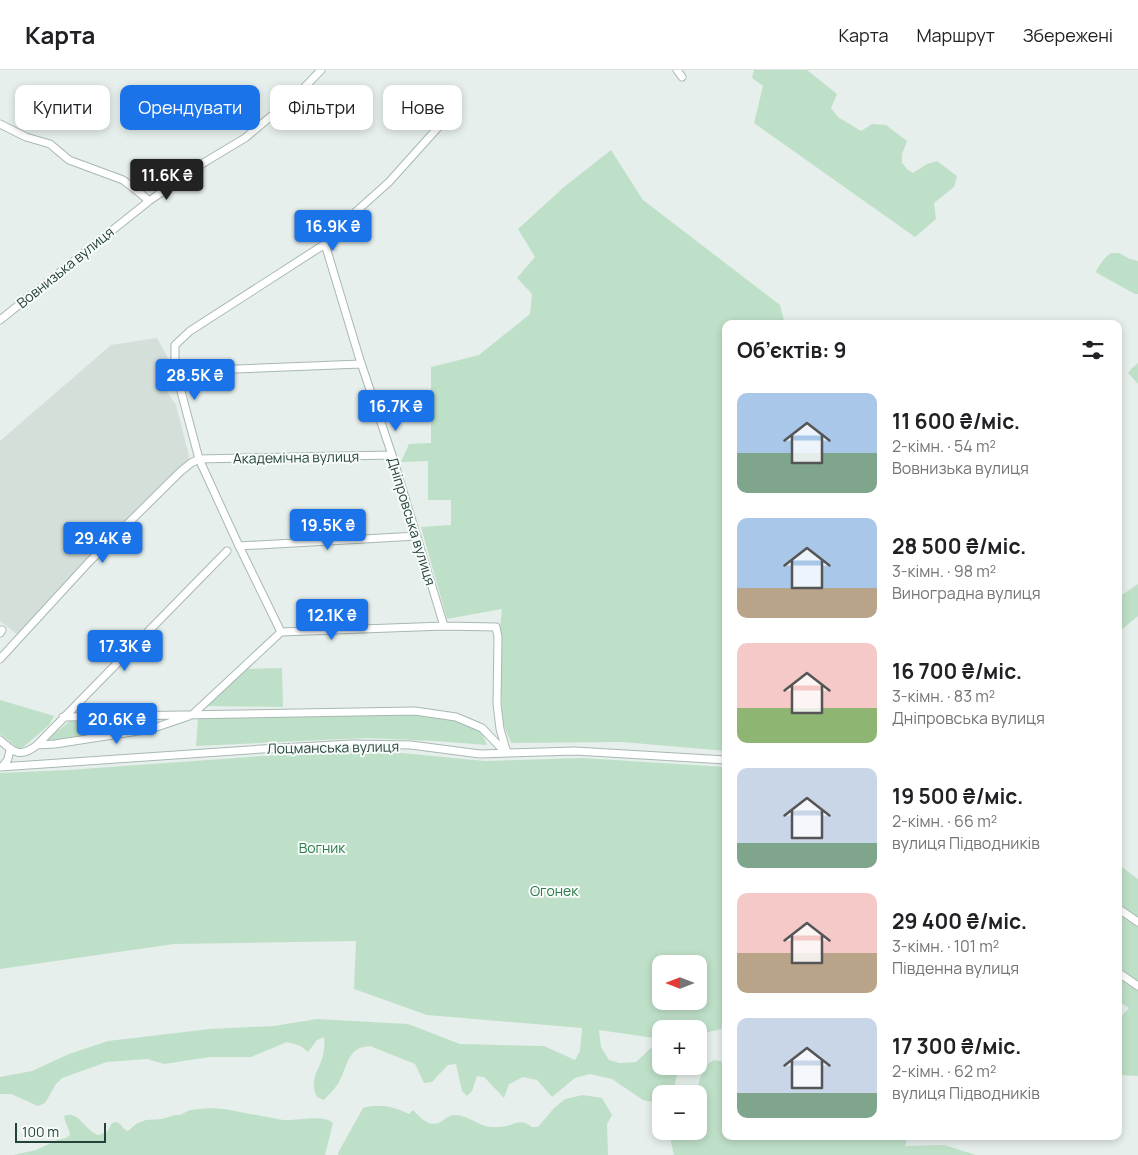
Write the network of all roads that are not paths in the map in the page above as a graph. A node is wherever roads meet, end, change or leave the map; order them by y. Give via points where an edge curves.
1 (321, 70) edge
2 (677, 70) edge
3 (682, 77) dead end
4 (0, 124) edge
5 (437, 130) edge
6 (148, 201) junction
7 (325, 244) junction
8 (0, 320) edge
9 (361, 364) junction
10 (178, 380) junction
11 (392, 455) junction
12 (200, 460) junction
13 (417, 536) junction
14 (238, 546) junction
15 (227, 552) dead end
16 (444, 626) junction
17 (281, 632) junction
18 (0, 659) edge
19 (192, 716) junction
20 (63, 717) junction
21 (0, 740) edge
22 (37, 745) junction
23 (10, 750) junction
24 (507, 753) junction
25 (722, 760) edge
26 (2, 767) edge
27 (1122, 911) edge
28 (1138, 922) edge
29 (1122, 975) edge
30 (1138, 986) edge

1 - 6 street, Вовнизька вулиця via 245,138
2 - 3 street
4 - 6 street via 50,144 70,160 123,180
5 - 7 street via 390,182
6 - 8 street, Вовнизька вулиця
7 - 9 street, Дніпровська вулиця
7 - 10 street via 190,331 175,345
9 - 10 street via 210,370
9 - 11 street, Дніпровська вулиця
10 - 12 street
11 - 12 street, Академічна вулиця
11 - 13 street, Дніпровська вулиця
12 - 14 street
12 - 18 street via 190,463 152,499
13 - 14 street
13 - 16 street, Дніпровська вулиця
14 - 17 street
15 - 20 street
16 - 17 street
16 - 24 street via 496,627 500,729
17 - 19 street
19 - 20 street
19 - 22 street via 151,729
19 - 24 street via 415,711 456,717 482,728
20 - 22 street
21 - 23 street
22 - 23 street via 23,754
23 - 26 street
24 - 25 street, Лоцманська вулиця via 575,751
24 - 26 street, Лоцманська вулиця via 480,754 411,746 352,744
27 - 28 street
29 - 30 street

